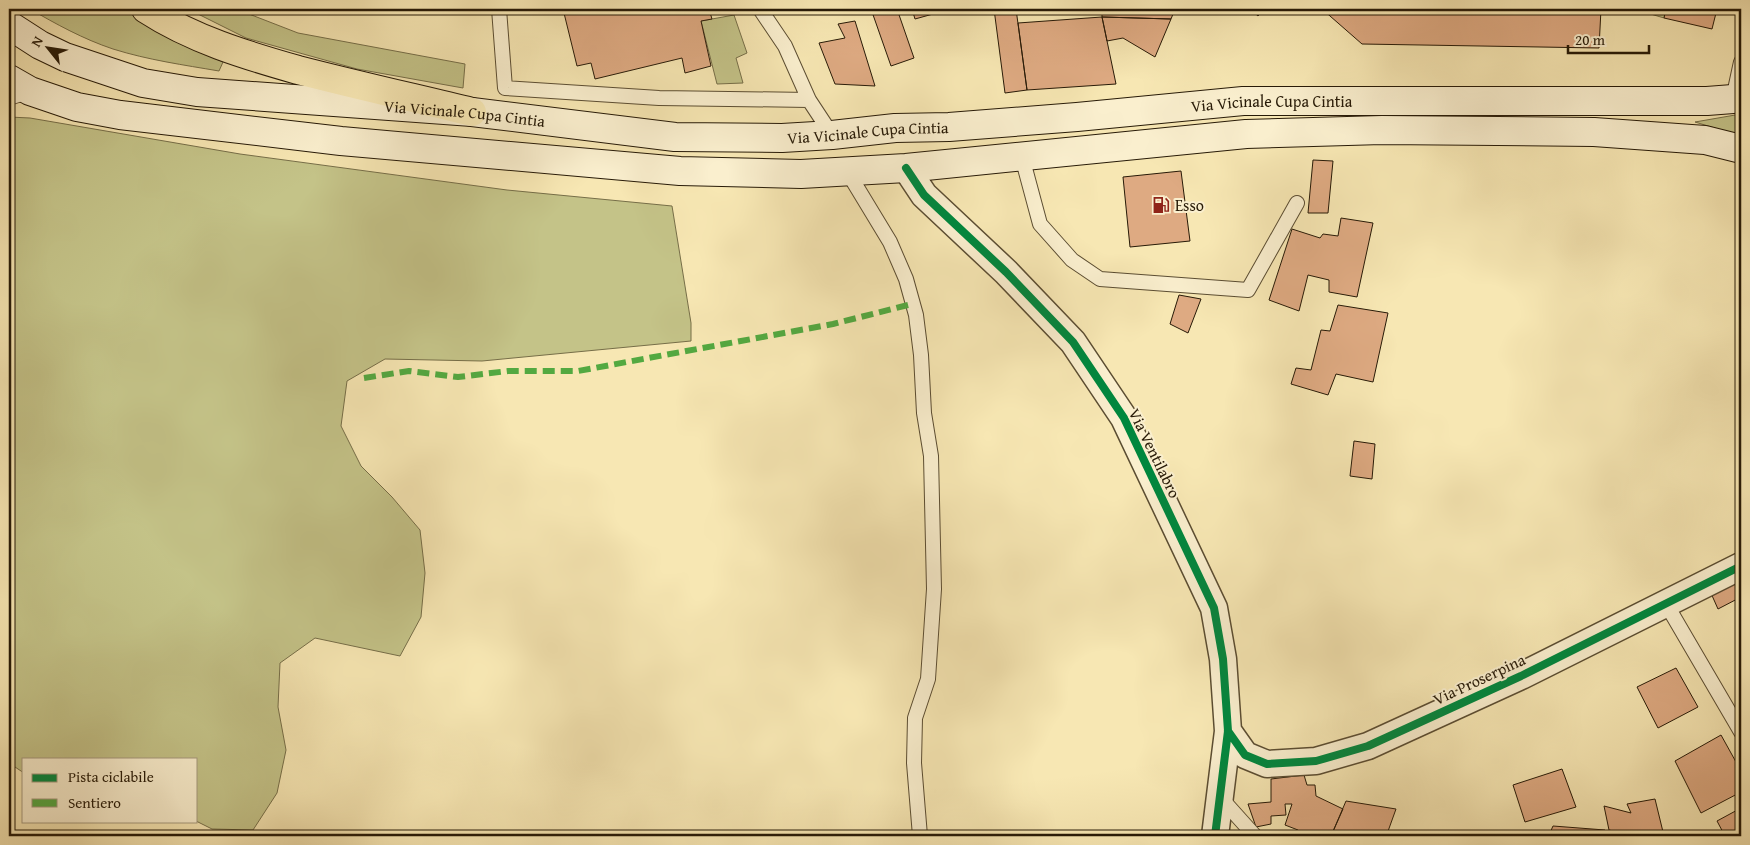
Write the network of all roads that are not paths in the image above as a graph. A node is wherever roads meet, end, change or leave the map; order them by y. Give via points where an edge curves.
1 (146, 9) edge
2 (499, 9) edge
3 (760, 9) edge
4 (9, 25) edge
5 (1741, 62) edge
6 (16, 89) edge
7 (1737, 97) edge
8 (809, 100) junction
9 (472, 112) junction
10 (949, 127) junction
11 (832, 135) junction
12 (1741, 149) edge
13 (1022, 157) junction
14 (906, 168) junction
15 (847, 172) junction
16 (1297, 203) dead end
17 (1741, 566) edge
18 (1665, 602) junction
19 (1228, 731) junction
20 (1741, 732) edge
21 (1220, 797) junction
22 (920, 836) edge
23 (1215, 836) edge
24 (1255, 836) edge

1 - 9 highway via 197,37 252,57
2 - 8 lane via 505,88 659,98
3 - 8 lane via 784,46
4 - 9 main road, Via Vicinale Cupa Cintia via 65,56 143,83 197,92
5 - 7 lane
6 - 15 main road, Via Vicinale Cupa Cintia via 77,107 120,115 341,141 680,171
7 - 10 main road, Via Vicinale Cupa Cintia via 1707,102 1243,101
8 - 11 lane
9 - 11 main road, Via Vicinale Cupa Cintia via 675,137
10 - 11 main road, Via Vicinale Cupa Cintia via 895,128
10 - 14 main road via 918,132 906,152
12 - 13 main road, Via Vicinale Cupa Cintia via 1705,140 1594,132 1382,130 1246,134
13 - 14 main road, Via Vicinale Cupa Cintia
13 - 16 lane via 1040,224 1072,260 1100,279 1248,290
14 - 15 main road, Via Vicinale Cupa Cintia
14 - 19 street, Via Ventilabro via 924,195 1006,272 1073,342 1124,418 1214,608 1223,659
15 - 22 lane via 890,242 906,279 916,315 921,355 924,413 931,456 934,588 928,679 915,718 914,763
17 - 18 street, Via Proserpina
18 - 19 street, Via Proserpina via 1521,676 1368,746 1316,761 1267,764 1245,755
18 - 20 lane
19 - 21 street, Via Ventilabro
21 - 23 street, Via Ventilabro
21 - 24 lane

